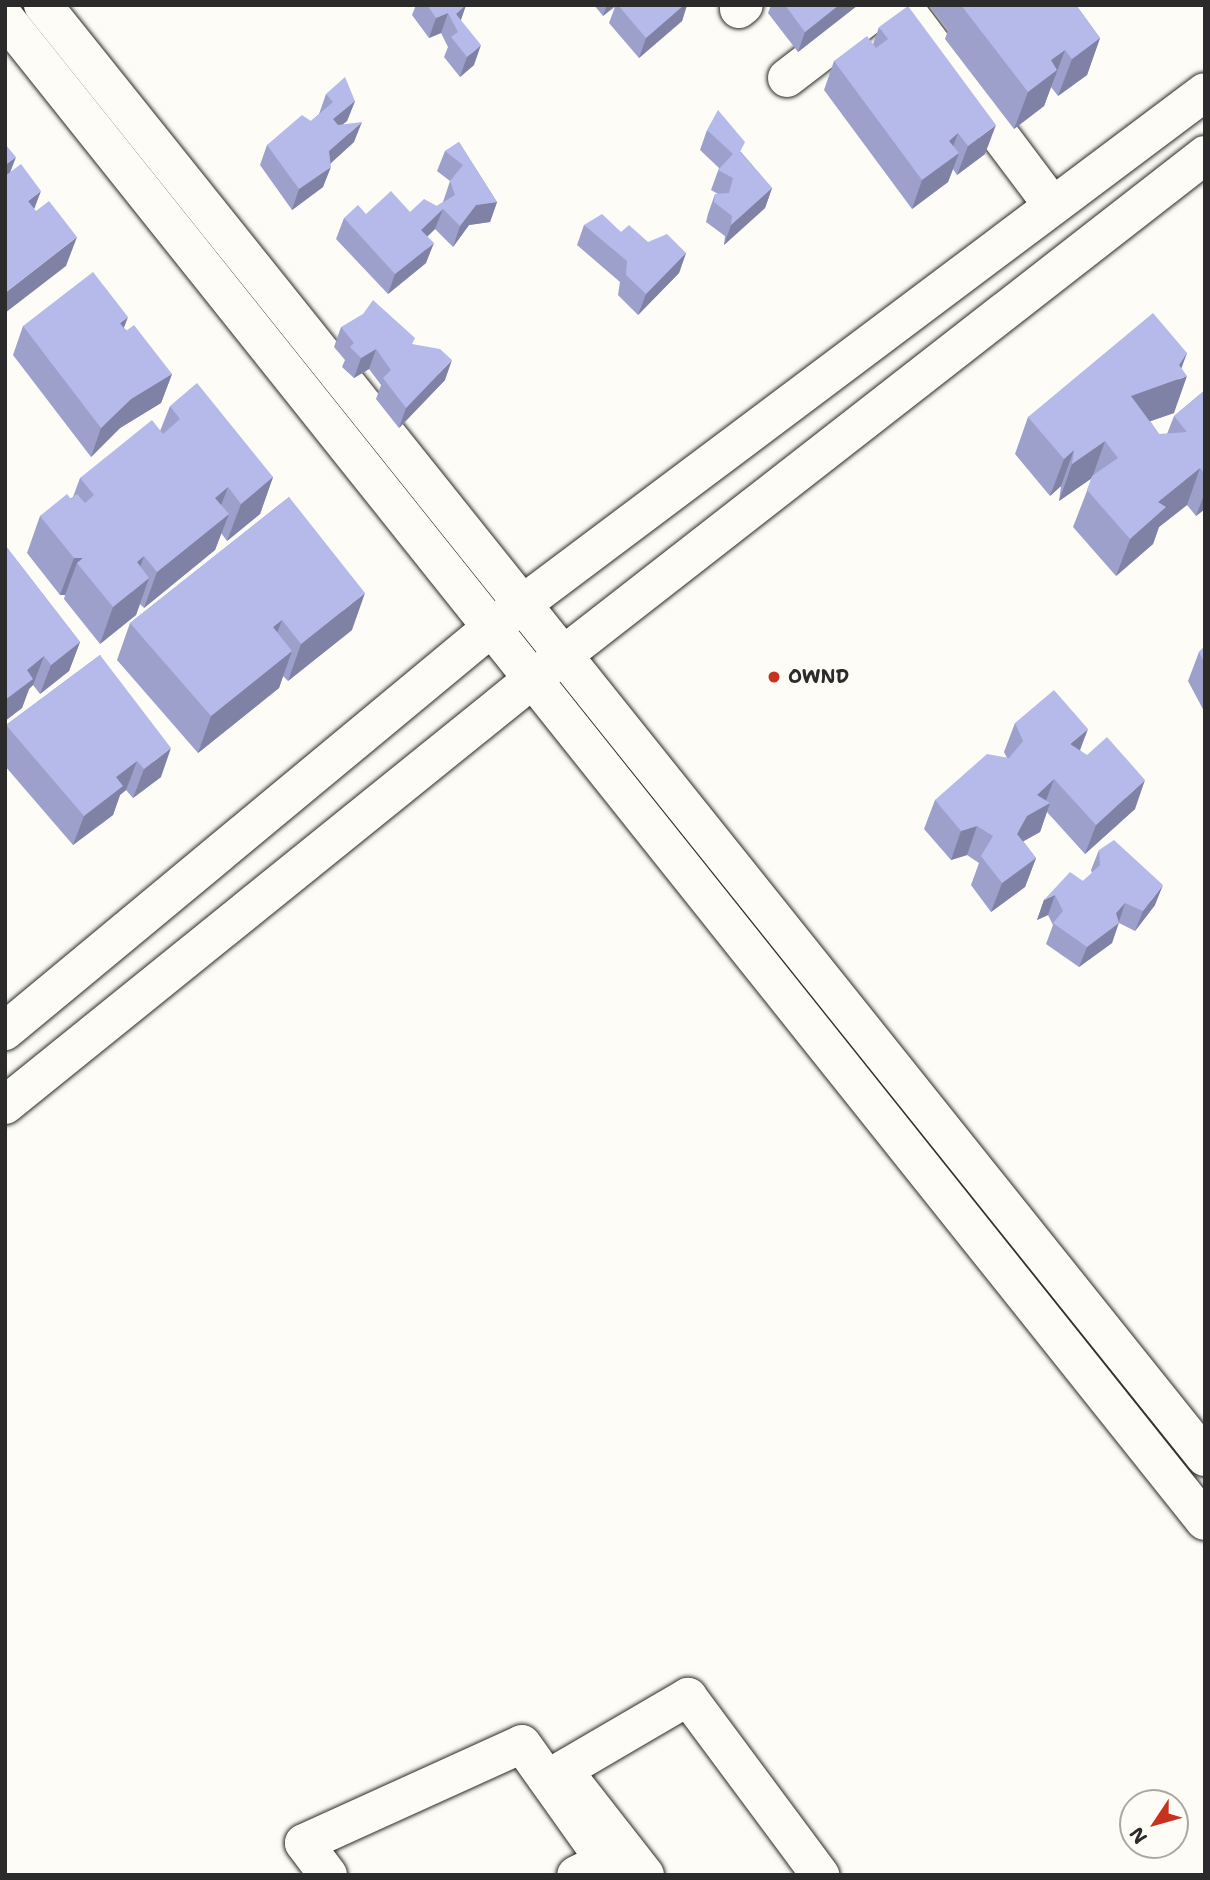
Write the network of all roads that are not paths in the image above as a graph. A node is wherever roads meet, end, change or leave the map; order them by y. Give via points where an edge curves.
1 (43, 5) edge
2 (882, 5) edge
3 (902, 5) edge
4 (5, 18) edge
5 (788, 78) dead end
6 (1205, 92) edge
7 (1205, 155) edge
8 (1053, 206) junction
9 (506, 616) junction
10 (548, 667) junction
11 (5, 1031) edge
12 (5, 1105) edge
13 (1205, 1457) edge
14 (1205, 1521) edge
15 (328, 1875) edge
16 (576, 1875) edge
17 (645, 1875) edge
18 (820, 1875) edge

1 - 9 street
2 - 5 street
3 - 8 street
4 - 9 street
6 - 8 street
7 - 10 street
8 - 9 street
9 - 10 street
9 - 11 street
10 - 12 street
10 - 13 street
10 - 14 street
15 - 16 street via 304,1843 522,1744 605,1861
17 - 18 street via 562,1770 688,1697

